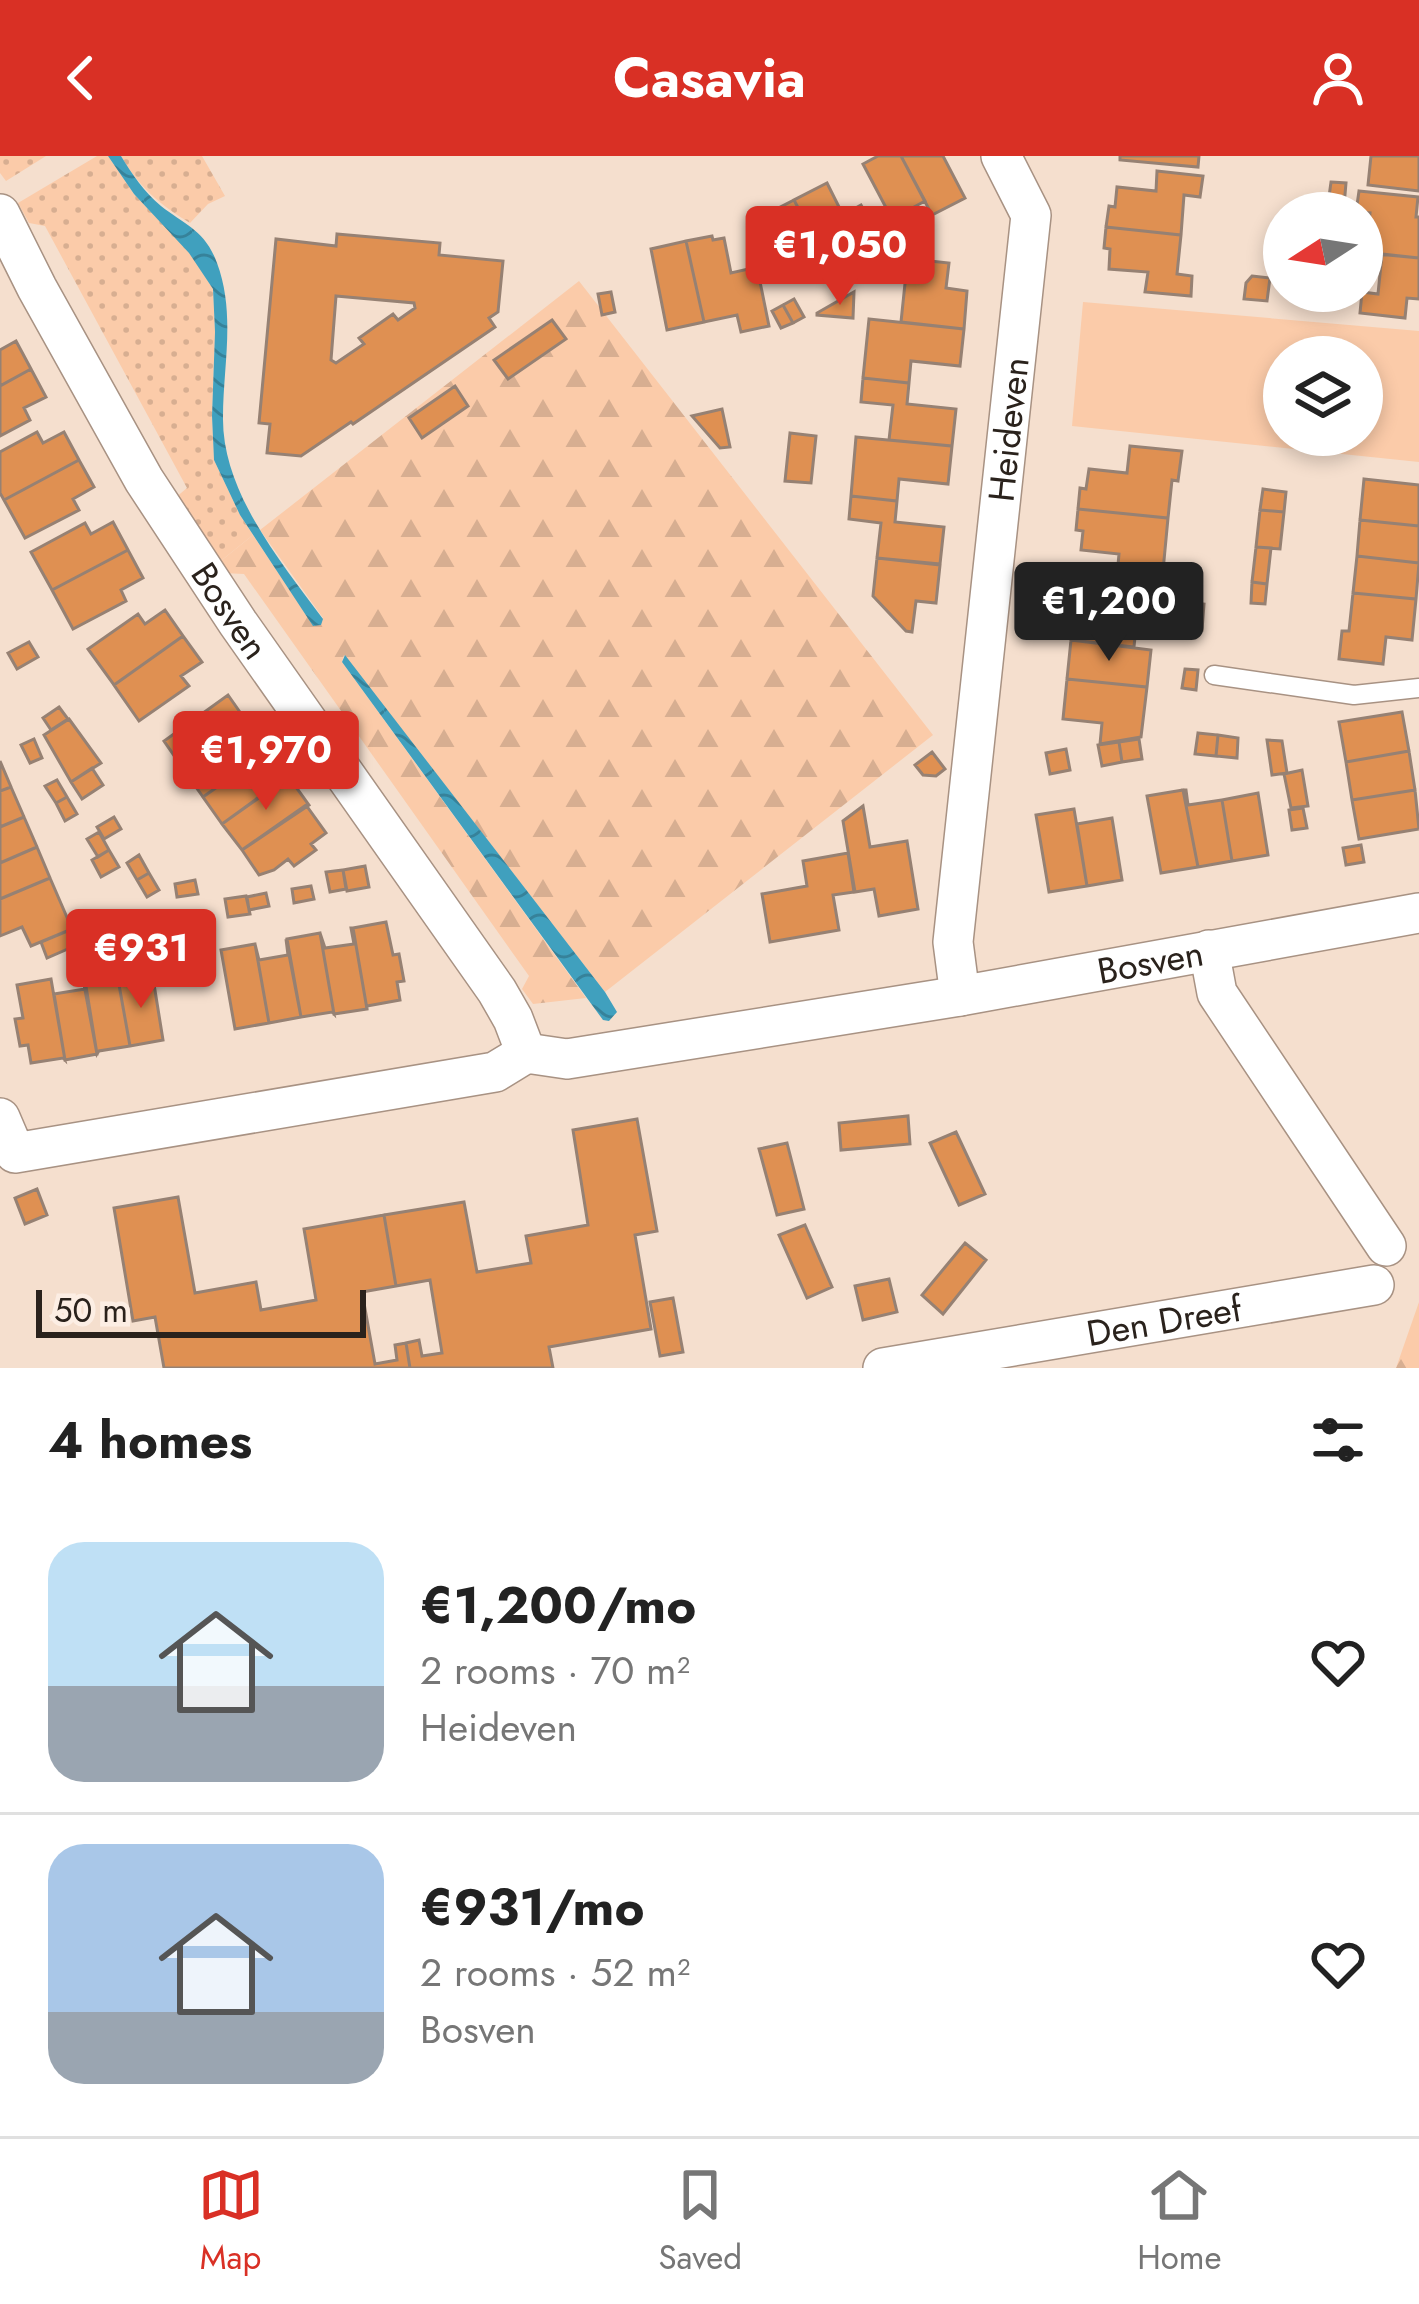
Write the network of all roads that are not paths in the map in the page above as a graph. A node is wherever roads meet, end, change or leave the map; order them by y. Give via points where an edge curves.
1 (1001, 156) edge
2 (0, 214) edge
3 (1214, 675) dead end
4 (1419, 688) edge
5 (1419, 913) edge
6 (1209, 950) junction
7 (960, 996) junction
8 (526, 1053) junction
9 (0, 1118) edge
10 (1386, 1246) dead end
11 (1374, 1285) dead end
12 (883, 1368) edge

1 - 7 street, Heideven via 1031,215 953,942
2 - 8 street, Bosven via 144,480 497,991
3 - 4 lane via 1354,695
5 - 6 street, Bosven
6 - 7 street, Bosven
6 - 10 street via 1217,993
7 - 8 street, Bosven via 567,1059
8 - 9 street, Bosven via 494,1072 15,1153
11 - 12 street, Den Dreef

